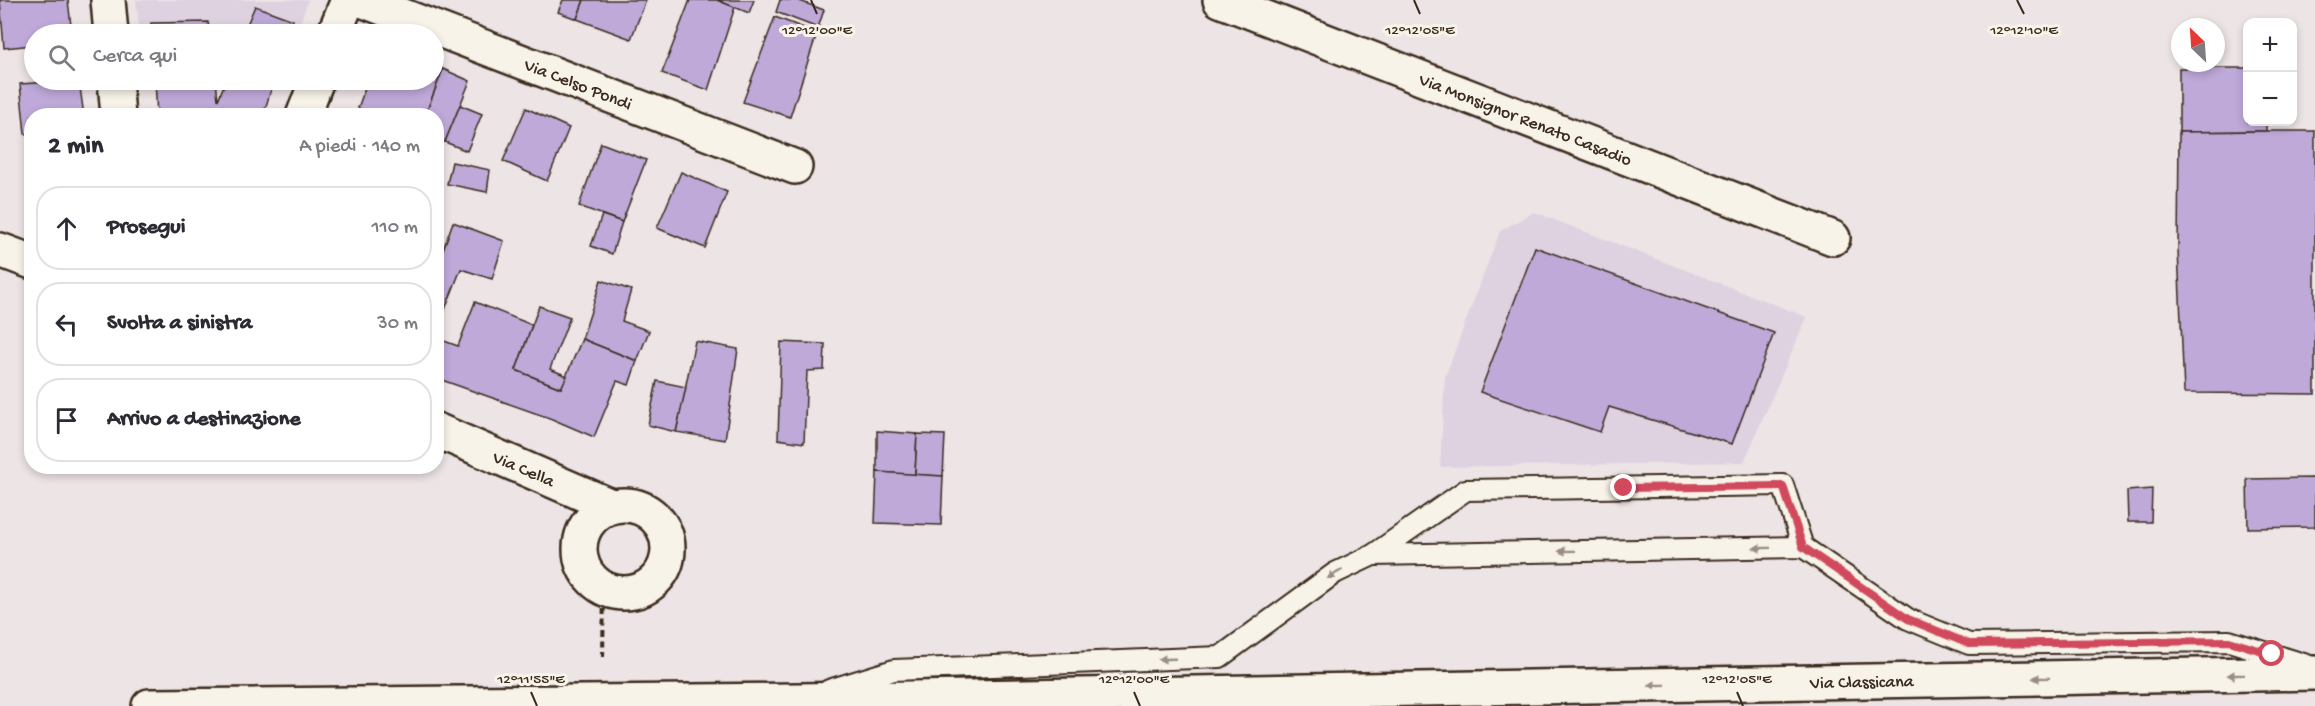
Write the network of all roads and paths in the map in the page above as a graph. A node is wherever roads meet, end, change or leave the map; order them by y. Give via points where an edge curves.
1 (108, 0) edge
2 (348, 0) edge
3 (362, 0) edge
4 (1220, 0) edge
5 (110, 24) edge
6 (338, 24) edge
7 (424, 24) edge
8 (444, 32) edge
9 (116, 90) edge
10 (313, 90) edge
11 (117, 108) edge
12 (306, 108) edge
13 (795, 167) dead end
14 (1833, 238) dead end
15 (0, 250) edge
16 (24, 259) edge
17 (444, 434) edge
18 (611, 507) junction
19 (1803, 547) junction
20 (1373, 555) junction
21 (604, 589) junction
22 (603, 657) dead end
23 (2315, 667) edge
24 (2315, 674) edge
25 (799, 700) junction
26 (149, 706) edge

1 - 5 main road
2 - 6 main road
3 - 7 main road, Via Celso Pondi
4 - 14 main road, Via Monsignor Renato Casadio
8 - 13 main road, Via Celso Pondi
9 - 11 main road
10 - 12 main road
15 - 16 main road
17 - 18 main road, Via Cella
18 - 21 main road via 597,513 580,538 583,568
18 - 21 main road via 639,507 651,514 661,524 669,552 658,578 647,588 618,594
19 -> 20 lane
19 - 20 lane via 1783,486 1489,489 1466,490
19 - 23 lane via 1908,619 1969,644 2229,641
20 -> 25 lane via 1335,573 1220,657 894,670
21 - 22 path
24 -> 25 main road, Via Classicana
25 - 26 main road, Via Classicana

